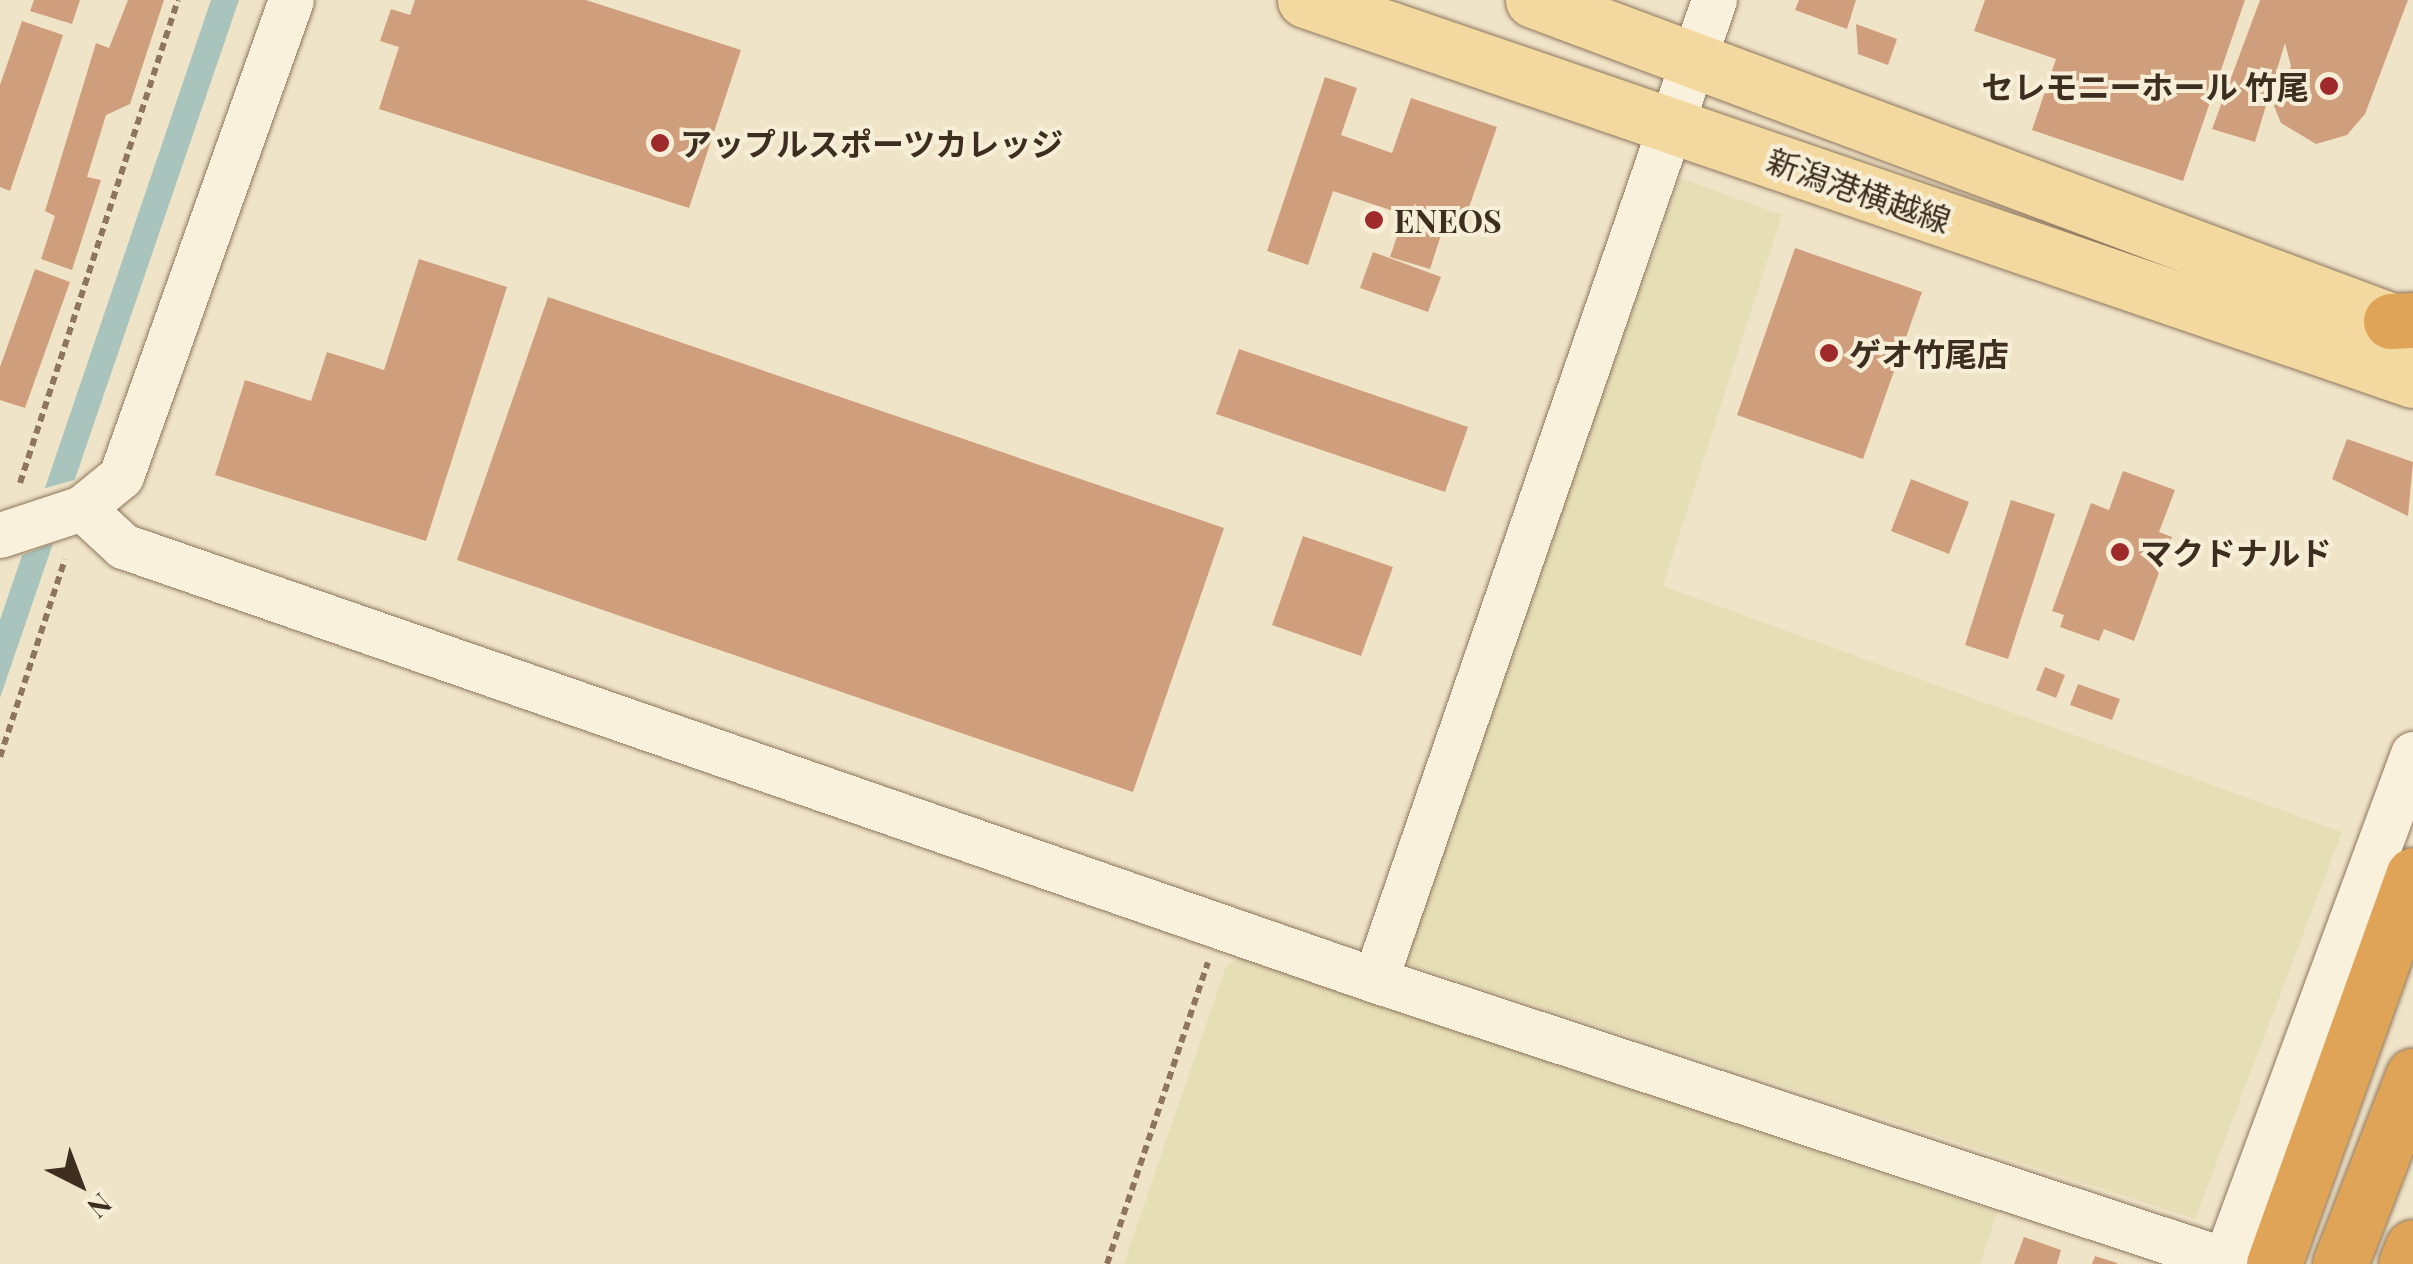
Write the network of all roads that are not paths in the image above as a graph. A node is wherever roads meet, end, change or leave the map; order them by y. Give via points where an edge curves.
1 (291, 0) edge
2 (1304, 0) edge
3 (1533, 0) edge
4 (1714, 0) edge
5 (1694, 58) junction
6 (1672, 126) junction
7 (2406, 324) edge
8 (2413, 380) edge
9 (78, 509) junction
10 (8, 527) edge
11 (2413, 754) edge
12 (2413, 876) edge
13 (1375, 980) junction
14 (2413, 1076) edge
15 (2413, 1248) edge
16 (2240, 1263) edge
17 (2340, 1264) edge
18 (2406, 1264) edge

1 - 9 street via 132,452 108,494
2 - 6 main road, 新潟港横越線
3 - 5 main road, 新潟港横越線
4 - 5 street
5 - 6 street
5 - 7 main road, 新潟港横越線
6 - 8 main road, 新潟港横越線
6 - 13 street
9 - 10 street
9 - 13 street via 108,541
11 - 16 street
12 - 16 highway
13 - 16 street
14 - 17 highway
15 - 18 highway

